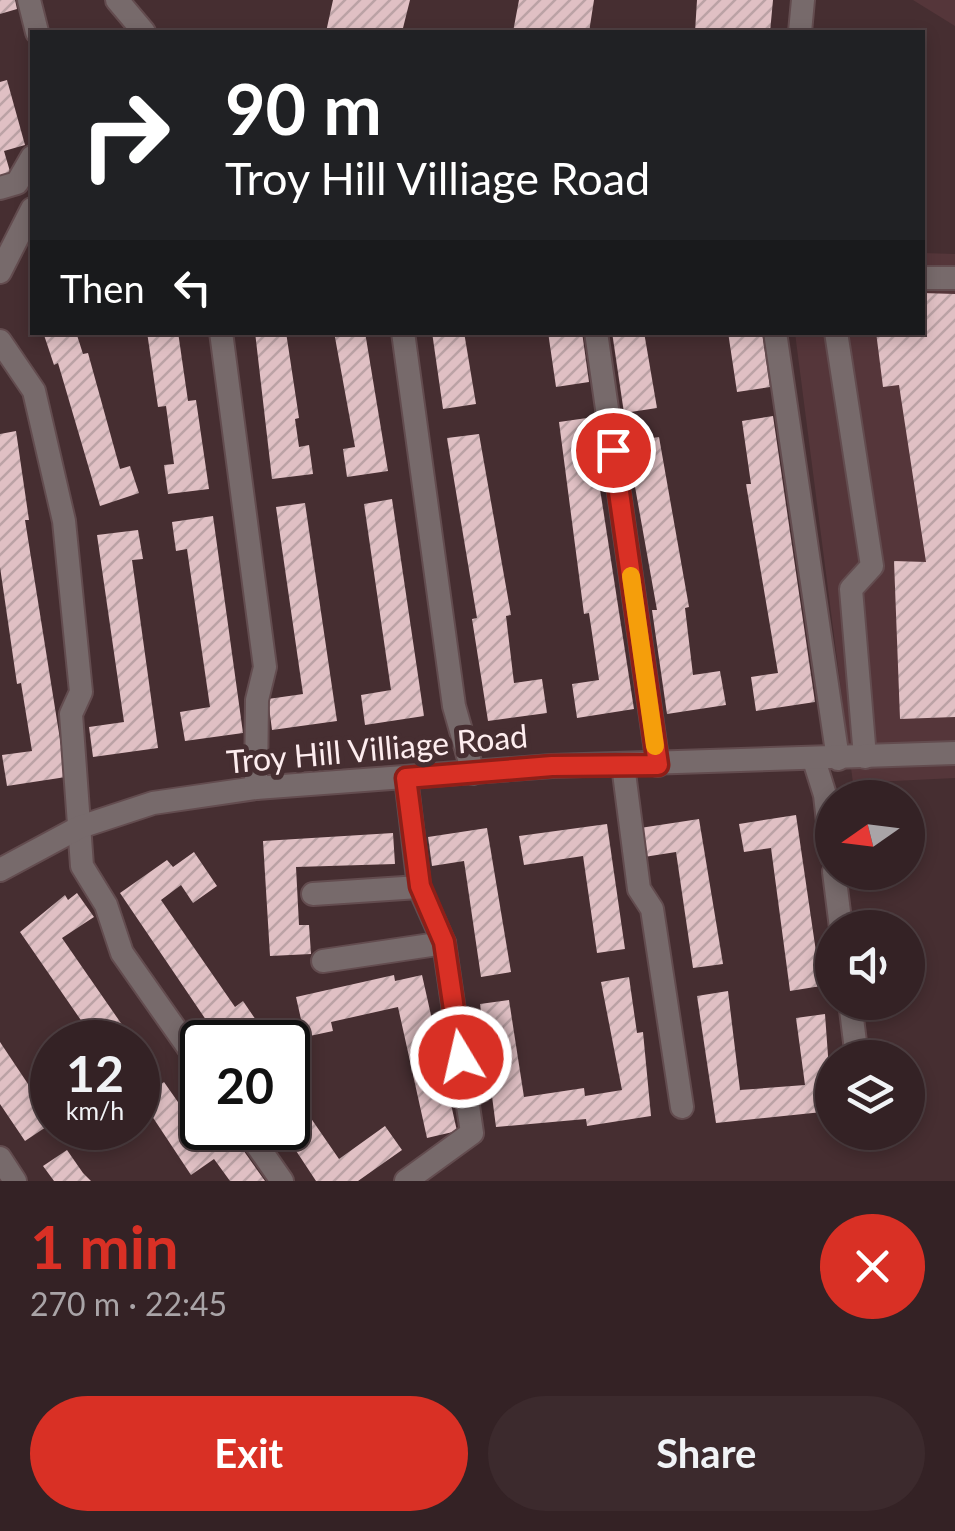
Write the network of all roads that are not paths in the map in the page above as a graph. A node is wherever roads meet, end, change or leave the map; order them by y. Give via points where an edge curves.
1 (29, 0) edge
2 (117, 0) edge
3 (803, 0) edge
4 (36, 30) edge
5 (142, 30) edge
6 (800, 30) edge
7 (30, 161) edge
8 (0, 188) edge
9 (30, 213) edge
10 (0, 272) edge
11 (925, 278) edge
12 (955, 278) edge
13 (221, 335) edge
14 (403, 335) edge
15 (596, 335) edge
16 (775, 335) edge
17 (836, 335) edge
18 (0, 341) edge
19 (955, 753) edge
20 (865, 757) junction
21 (838, 759) junction
22 (814, 760) junction
23 (623, 765) junction
24 (658, 765) junction
25 (473, 773) junction
26 (406, 778) junction
27 (820, 780) edge
28 (256, 788) junction
29 (80, 827) junction
30 (0, 870) edge
31 (420, 886) junction
32 (313, 894) dead end
33 (444, 942) junction
34 (324, 961) dead end
35 (180, 1035) edge
36 (682, 1107) dead end
37 (260, 1150) edge
38 (0, 1158) edge
39 (15, 1181) edge
40 (282, 1181) edge
41 (406, 1181) edge

1 - 4 street
2 - 5 street
3 - 6 street
7 - 8 street via 18,183
9 - 10 street
11 - 12 street
13 - 28 street via 266,667 258,700
14 - 25 street via 454,706
15 - 24 street
16 - 21 street
17 - 20 street via 872,566 852,589
18 - 29 street via 34,391 64,522 81,692 70,714
19 - 20 street, Troy Hill Villiage Road
20 - 21 street, Troy Hill Villiage Road
21 - 22 street, Troy Hill Villiage Road
22 - 24 street, Troy Hill Villiage Road
22 - 27 street
23 - 24 street, Troy Hill Villiage Road
23 - 25 street, Troy Hill Villiage Road
23 - 36 street via 639,889 652,910
25 - 26 street, Troy Hill Villiage Road
26 - 28 street, Troy Hill Villiage Road
26 - 31 street
28 - 29 street, Troy Hill Villiage Road via 153,803
29 - 30 street, Troy Hill Villiage Road
29 - 35 street via 82,866 106,905 122,952
31 - 32 street
31 - 33 street
33 - 34 street
33 - 41 street via 472,1133
37 - 40 street
38 - 39 street

